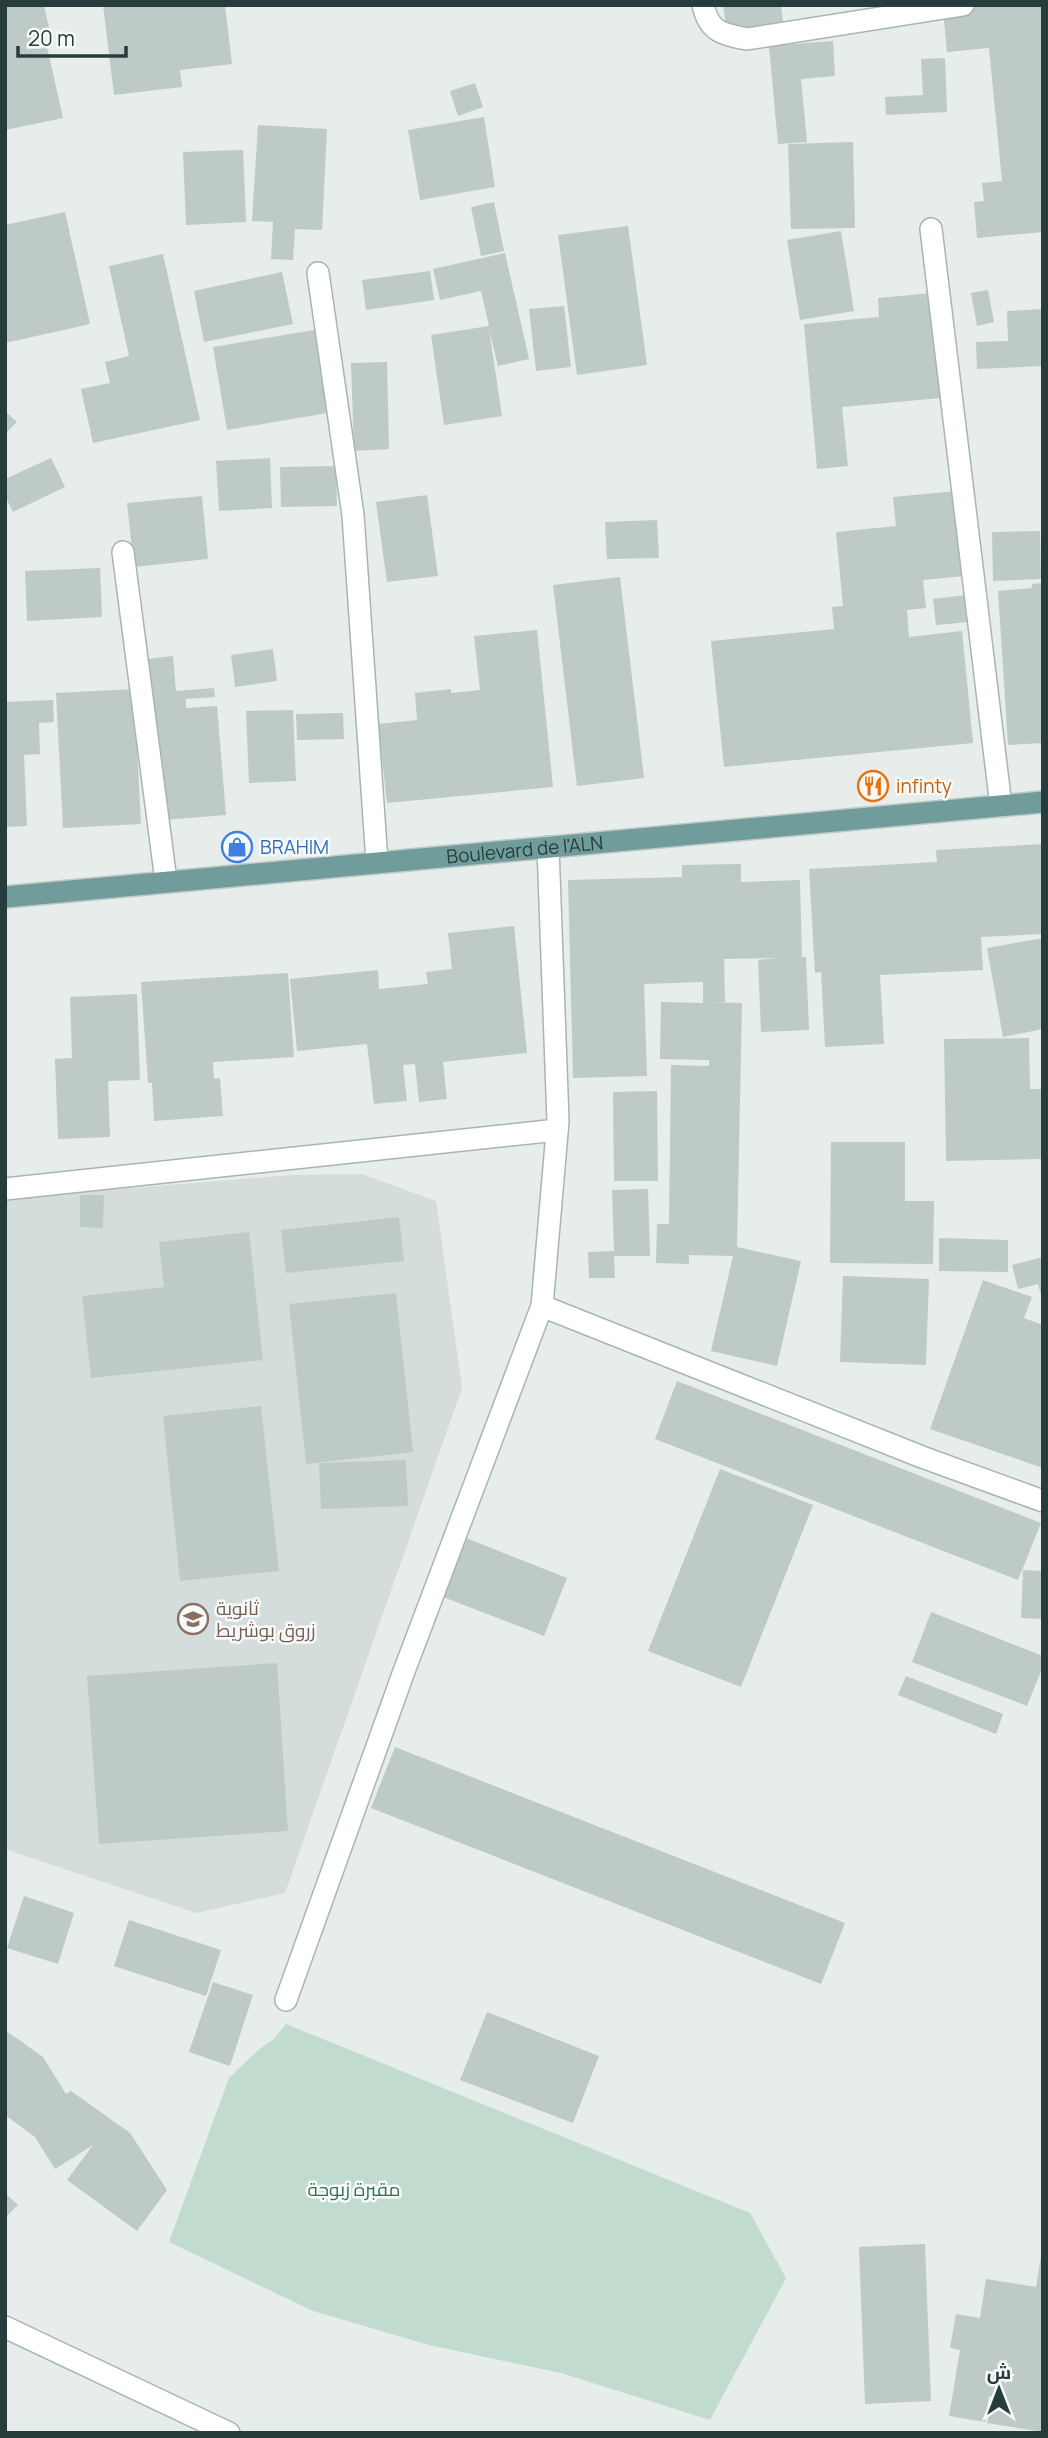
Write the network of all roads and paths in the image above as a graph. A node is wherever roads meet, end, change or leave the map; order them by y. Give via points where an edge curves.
1 (703, 5) edge
2 (963, 5) edge
3 (931, 229) dead end
4 (318, 273) dead end
5 (123, 552) dead end
6 (1043, 802) edge
7 (1001, 806) junction
8 (548, 847) junction
9 (377, 862) junction
10 (166, 881) junction
11 (5, 897) edge
12 (557, 1130) junction
13 (5, 1189) edge
14 (542, 1306) junction
15 (1043, 1501) edge
16 (286, 2000) dead end
17 (5, 2327) edge
18 (229, 2433) edge

1 - 2 street via 706,20 721,34 747,39
3 - 7 street
4 - 9 street via 353,515
5 - 10 street
6 - 7 main road, Boulevard de l'ALN
7 - 8 main road, Boulevard de l'ALN
8 - 9 main road, Boulevard de l'ALN
8 - 12 street
9 - 10 main road, Boulevard de l'ALN
10 - 11 main road, Boulevard de l'ALN
12 - 13 street
12 - 14 street
14 - 15 street
14 - 16 street
17 - 18 street

